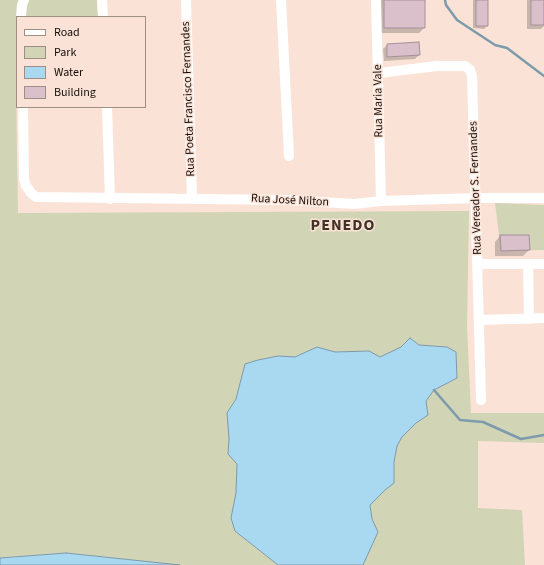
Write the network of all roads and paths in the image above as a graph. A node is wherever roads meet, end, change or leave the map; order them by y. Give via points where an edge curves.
1 (24, 0) edge
2 (102, 0) edge
3 (186, 0) edge
4 (282, 0) edge
5 (376, 0) edge
6 (21, 16) edge
7 (103, 16) edge
8 (379, 73) junction
9 (22, 108) edge
10 (107, 108) edge
11 (289, 156) dead end
12 (192, 198) junction
13 (476, 198) junction
14 (544, 198) edge
15 (110, 199) junction
16 (381, 201) junction
17 (478, 264) junction
18 (528, 264) junction
19 (544, 264) edge
20 (544, 318) edge
21 (529, 319) junction
22 (479, 320) junction
23 (481, 400) dead end

1 - 6 street
2 - 7 street
3 - 12 street, Rua Poeta Francisco Fernandes
4 - 11 street
5 - 8 street, Rua Maria Vale
8 - 13 street, Rua Vereador S. Fernandes via 437,66 465,66 470,70
8 - 16 street, Rua Maria Vale
9 - 15 street, Rua José Nilton via 24,179 32,194 36,197
10 - 15 street
12 - 15 street, Rua José Nilton
12 - 16 street, Rua José Nilton via 354,204
13 - 14 street, Rua José Nilton
13 - 16 street, Rua José Nilton
13 - 17 street, Rua Vereador S. Fernandes
17 - 18 street
17 - 22 street, Rua Vereador S. Fernandes
18 - 19 street
18 - 21 street
20 - 21 street
21 - 22 street
22 - 23 street, Rua Vereador S. Fernandes

